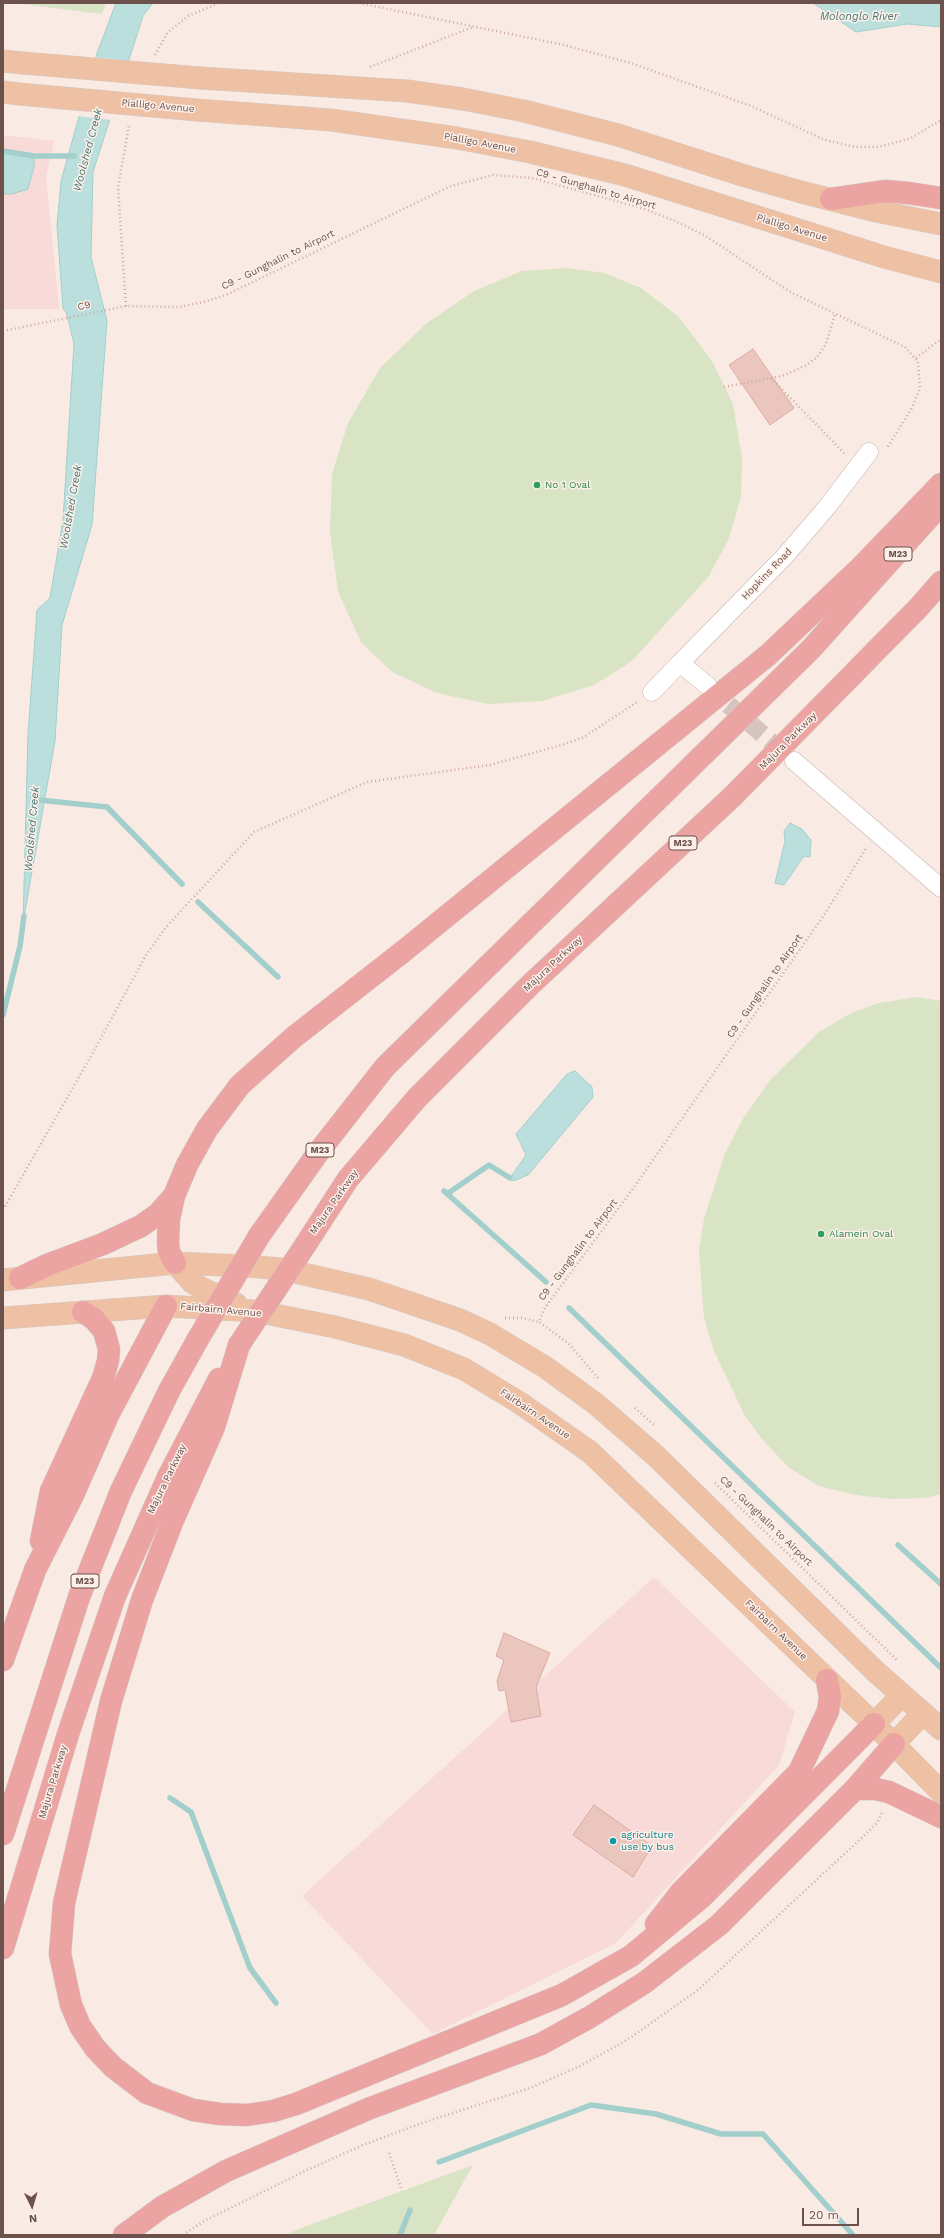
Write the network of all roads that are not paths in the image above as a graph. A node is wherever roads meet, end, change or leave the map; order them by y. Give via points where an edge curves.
1 (13, 62) edge
2 (11, 93) edge
3 (941, 198) edge
4 (831, 199) junction
5 (941, 224) edge
6 (941, 272) edge
7 (876, 453) road end
8 (941, 484) edge
9 (941, 504) edge
10 (941, 582) edge
11 (680, 663) junction
12 (708, 686) tunnel mouth
13 (652, 692) road end
14 (794, 761) tunnel mouth
15 (941, 888) edge
16 (174, 1196) junction
17 (180, 1270) junction
18 (11, 1279) edge
19 (166, 1306) junction
20 (255, 1311) junction
21 (83, 1312) junction
22 (7, 1318) edge
23 (239, 1345) junction
24 (35, 1570) junction
25 (3, 1660) edge
26 (827, 1680) junction
27 (902, 1695) junction
28 (923, 1713) junction
29 (874, 1724) junction
30 (941, 1729) edge
31 (894, 1744) junction
32 (854, 1790) junction
33 (941, 1792) edge
34 (941, 1817) edge
35 (3, 1834) edge
36 (3, 1948) edge
37 (631, 1956) junction
38 (124, 2235) edge

1 - 4 main road, bridge via 200,78 407,91 463,99 524,111 618,135 742,175
2 - 6 main road, Pialligo Avenue, bridge via 330,120 457,138 530,152 625,176 884,257
3 - 4 highway via 886,191
4 - 5 main road
7 - 11 street, Hopkins Road via 857,467 785,556
8 - 16 highway via 862,566 768,655 252,1073 207,1129
9 - 35 highway, M23, bridge via 811,649 385,1067 320,1150 259,1236 169,1391 121,1491 84,1582 59,1653
10 - 23 highway, Majura Parkway / M23, bridge via 915,612 733,796 530,985 417,1098 348,1179
11 - 12 street
11 - 13 street, Hopkins Road
14 - 15 street
16 - 17 highway via 169,1219 168,1243 169,1252
16 - 18 highway via 158,1214 141,1226
17 - 18 main road
17 - 19 main road
17 - 20 main road via 201,1288
17 - 27 main road via 218,1264 282,1270 404,1299 484,1331 545,1367 596,1404 656,1456
19 - 20 main road, Fairbairn Avenue
19 - 21 main road, Fairbairn Avenue
19 - 24 highway via 109,1413 73,1495
20 - 26 main road, Fairbairn Avenue via 335,1327 404,1345 464,1369 520,1403 596,1458
21 - 22 main road, Fairbairn Avenue
21 - 24 highway via 94,1319 104,1331 109,1349 108,1361 51,1491
23 - 36 highway, Majura Parkway / M23 via 169,1475 115,1596 69,1731
23 - 37 highway via 214,1427 172,1520 138,1614 111,1701 64,1903 60,1954 64,1979 71,2005 88,2038 113,2067 147,2093 193,2110 247,2115 296,2104 522,2013 587,1983
24 - 25 highway
26 - 29 main road, Fairbairn Avenue
26 - 37 highway via 830,1697 828,1711 799,1772 681,1892
27 - 28 main road
27 - 29 main road
28 - 30 main road
28 - 31 main road
29 - 31 main road, Fairbairn Avenue
29 - 37 highway via 702,1897
31 - 32 highway
31 - 33 main road, Fairbairn Avenue
32 - 34 highway via 875,1789 889,1792
32 - 38 highway via 719,1925 667,1967 590,2017 541,2044 368,2110 226,2172 162,2207

